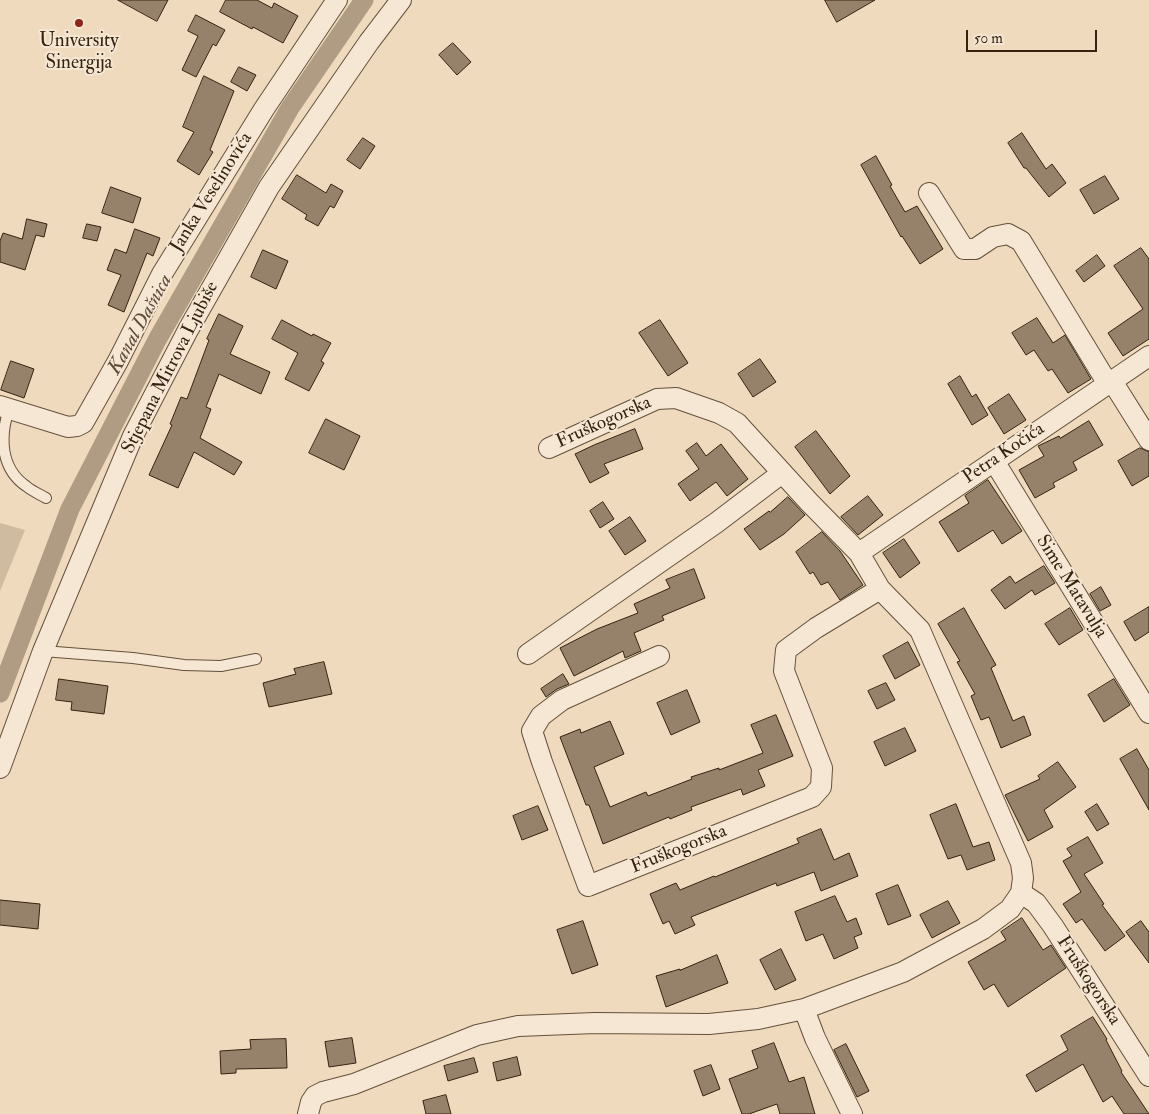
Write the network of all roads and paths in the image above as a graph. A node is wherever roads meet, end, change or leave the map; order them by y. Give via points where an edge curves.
1 (337, 0) edge
2 (401, 0) edge
3 (929, 193) dead end
4 (1149, 356) edge
5 (1110, 382) junction
6 (4, 407) edge
7 (1149, 440) edge
8 (549, 448) dead end
9 (994, 461) junction
10 (782, 473) junction
11 (46, 498) dead end
12 (859, 553) junction
13 (880, 589) junction
14 (43, 651) junction
15 (528, 654) dead end
16 (659, 656) dead end
17 (256, 660) dead end
18 (1149, 713) edge
19 (0, 768) edge
20 (1021, 893) junction
21 (804, 1009) junction
22 (1149, 1076) edge
23 (308, 1114) edge
24 (852, 1114) edge

1 - 6 street, Janka Veselinovića via 264,109 162,274 84,422 68,427
2 - 14 street, Stjepana Mitrova Ljubiše via 270,186 188,330 133,436
3 - 5 street via 964,249 975,249 993,237 1008,234 1021,241
4 - 5 street, Petra Kočića
5 - 7 street
5 - 9 street, Petra Kočića
6 - 11 lane via 3,452 8,465 26,486
8 - 10 street, Fruškogorska via 657,399 676,398 737,423
9 - 12 street, Petra Kočića
9 - 18 street, Sime Matavulja
10 - 12 street, Fruškogorska
10 - 15 street
12 - 13 street, Fruškogorska
13 - 16 street, Fruškogorska via 786,650 784,671 822,768 820,787 812,796 588,886 532,731 541,716 562,700
13 - 20 street, Fruškogorska via 920,630 1021,863
14 - 17 lane via 133,658 184,666 220,666
14 - 19 street, Stjepana Mitrova Ljubiše
20 - 21 street via 1010,908 983,930 903,972
20 - 22 street, Fruškogorska via 1036,903 1053,926
21 - 23 street via 758,1019 709,1024 518,1026 477,1035 354,1084 322,1092 310,1102
21 - 24 street

